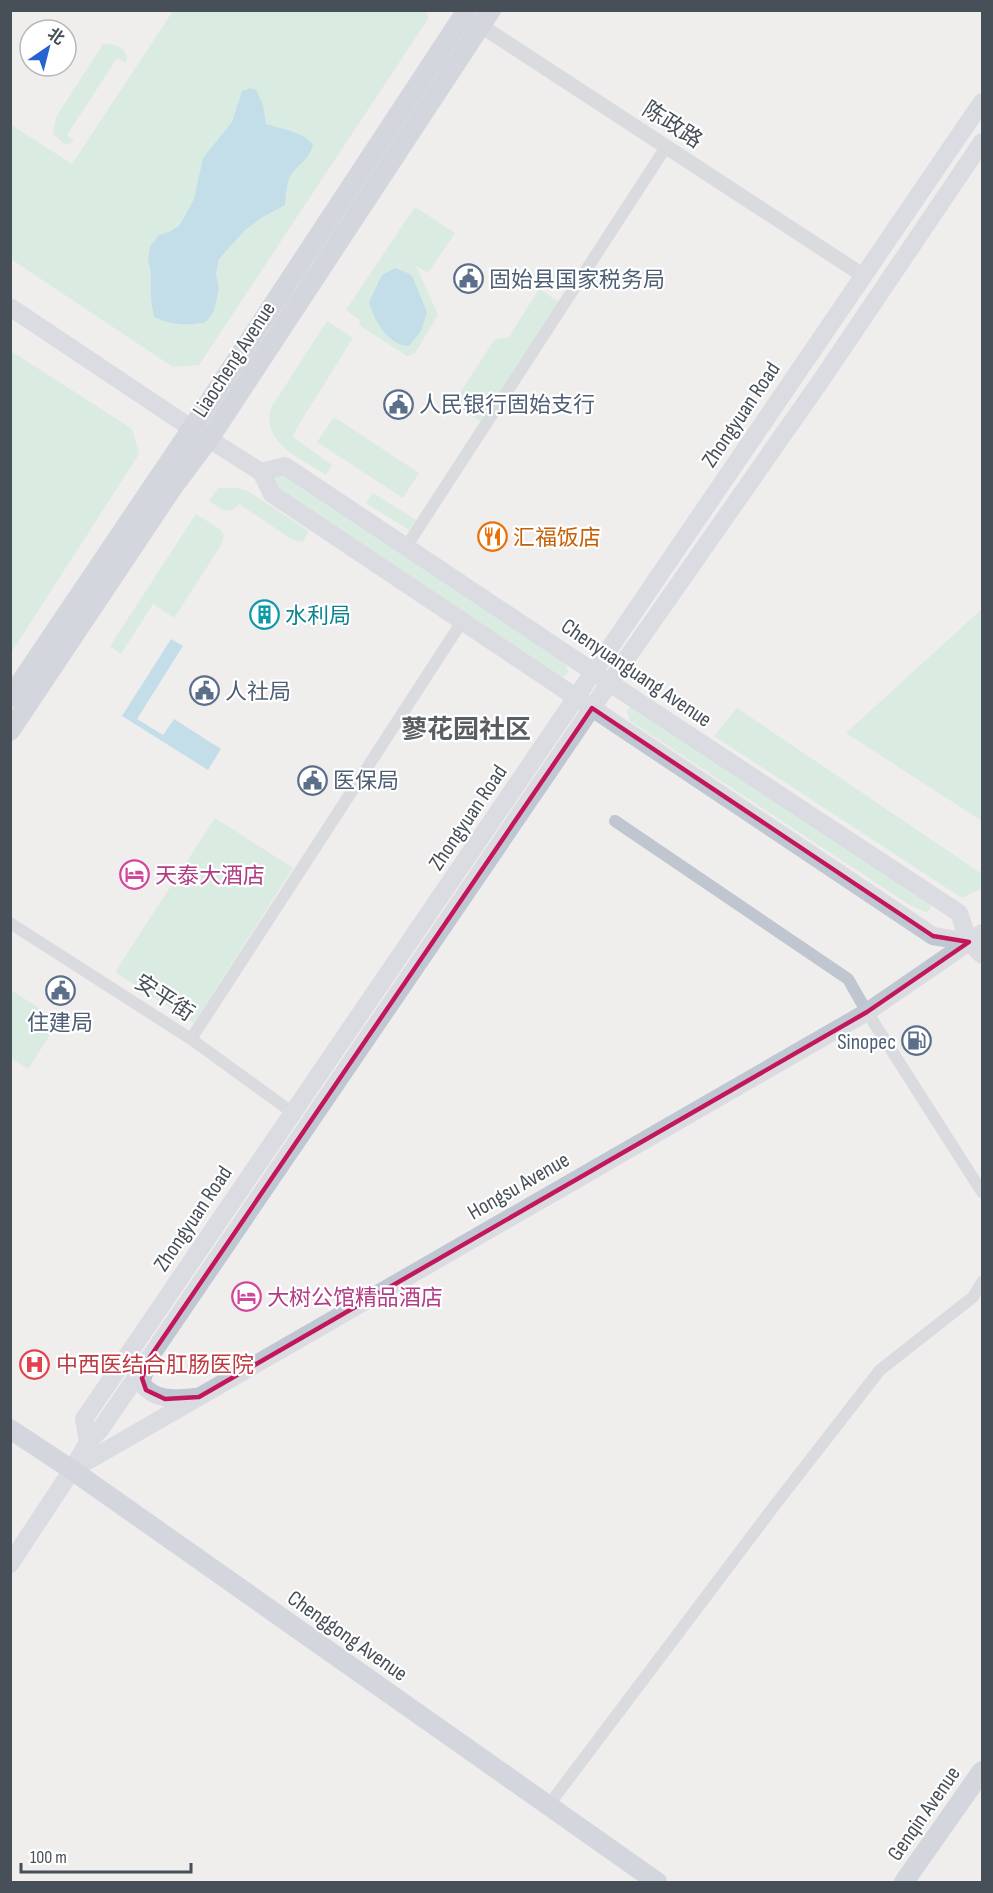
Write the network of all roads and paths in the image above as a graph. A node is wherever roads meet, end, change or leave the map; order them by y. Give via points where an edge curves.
1 (472, 14) edge
2 (982, 102) edge
3 (982, 142) edge
4 (666, 147) junction
5 (864, 276) junction
6 (10, 307) edge
7 (192, 429) junction
8 (209, 439) junction
9 (261, 472) junction
10 (406, 547) junction
11 (463, 620) junction
12 (593, 671) junction
13 (610, 683) junction
14 (10, 698) edge
15 (576, 698) junction
16 (592, 708) junction
17 (10, 731) edge
18 (615, 821) dead end
19 (10, 923) edge
20 (976, 937) edge
21 (982, 955) edge
22 (867, 1012) junction
23 (192, 1039) junction
24 (293, 1113) junction
25 (982, 1192) edge
26 (982, 1282) edge
27 (148, 1360) junction
28 (199, 1397) junction
29 (10, 1429) edge
30 (88, 1442) junction
31 (72, 1470) junction
32 (10, 1564) edge
33 (982, 1771) edge
34 (548, 1806) junction
35 (657, 1882) edge
36 (904, 1882) edge

1 - 4 street, 陈政路
1 - 7 main road, Liaocheng Avenue
1 - 8 main road, Liaocheng Avenue
2 - 5 main road, Zhongyuan Road
3 - 13 main road, Zhongyuan Road
4 - 5 street, 陈政路
4 - 10 street
5 - 12 main road, Zhongyuan Road
6 - 7 main road
7 - 8 main road
7 - 14 main road, Liaocheng Avenue
8 - 9 main road
8 - 17 main road, Liaocheng Avenue
9 - 10 main road, Chenyuanguang Avenue via 285,466
9 - 11 main road via 273,494
10 - 12 main road, Chenyuanguang Avenue
11 - 15 main road
11 - 23 street
12 - 13 main road, Chenyuanguang Avenue
12 - 15 main road, Zhongyuan Road
13 - 16 main road, Zhongyuan Road
13 - 20 main road, Chenyuanguang Avenue via 959,913
15 - 16 main road
15 - 24 main road, Zhongyuan Road
16 - 20 main road via 933,936
16 - 27 main road, Zhongyuan Road
18 - 22 street via 848,979
19 - 23 street, 安平街
20 - 21 main road, Chenyuanguang Avenue
20 - 22 main road, Hongsu Avenue
22 - 25 street
22 - 28 main road, Hongsu Avenue
23 - 24 street, 安平街
24 - 30 main road, Zhongyuan Road via 84,1419
26 - 34 street via 973,1297 880,1370
27 - 28 main road via 141,1383 146,1390 165,1399
27 - 30 main road, Zhongyuan Road
28 - 31 main road, Hongsu Avenue
29 - 31 main road, Chenggong Avenue
30 - 31 main road, Zhongyuan Road
31 - 32 main road, Zhongyuan Road
31 - 34 main road, Chenggong Avenue
33 - 36 main road, Genqin Avenue
34 - 35 main road, Chenggong Avenue

